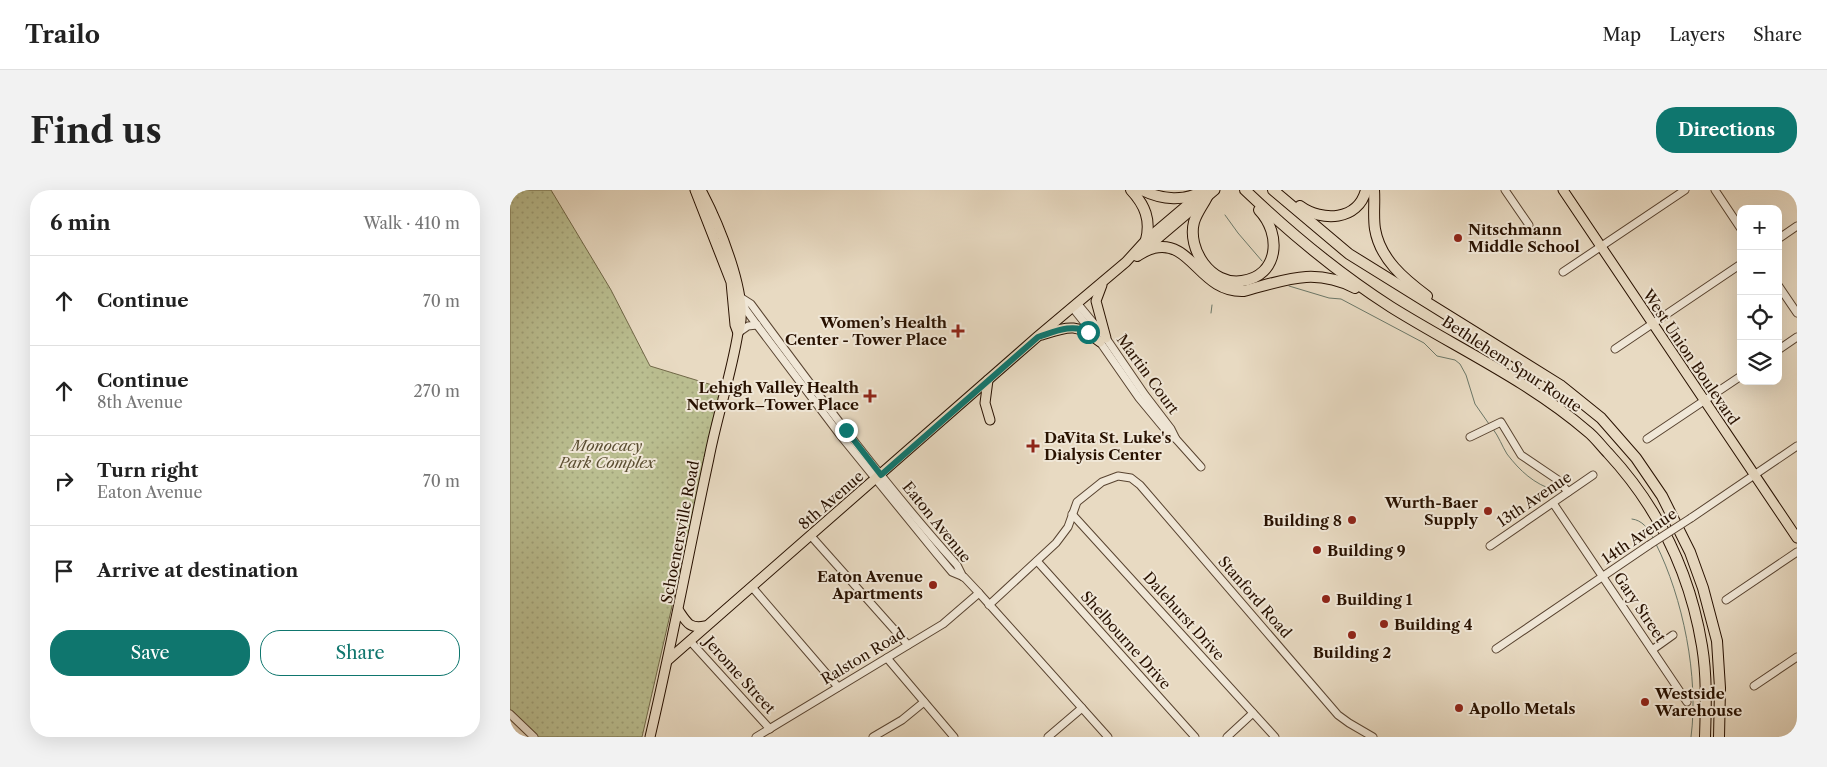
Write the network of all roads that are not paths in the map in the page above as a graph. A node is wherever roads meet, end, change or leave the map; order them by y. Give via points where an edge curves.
1 (695, 190) edge
2 (701, 190) edge
3 (1131, 190) edge
4 (1142, 190) edge
5 (1240, 190) edge
6 (1245, 190) edge
7 (1273, 190) edge
8 (1280, 190) edge
9 (1366, 190) edge
10 (1374, 190) edge
11 (1505, 190) edge
12 (1563, 190) edge
13 (1685, 190) edge
14 (1715, 190) edge
15 (1208, 191) edge
16 (1737, 223) edge
17 (1529, 225) dead end
18 (1797, 226) edge
19 (1782, 236) edge
20 (1601, 246) junction
21 (1143, 248) junction
22 (1737, 267) edge
23 (1563, 272) dead end
24 (1104, 280) junction
25 (730, 282) junction
26 (1782, 291) edge
27 (740, 297) junction
28 (1074, 305) junction
29 (1391, 307) junction
30 (1797, 313) edge
31 (1653, 324) junction
32 (757, 325) junction
33 (738, 333) junction
34 (1481, 334) junction
35 (1038, 337) junction
36 (1797, 337) edge
37 (1103, 340) junction
38 (1782, 347) edge
39 (1615, 349) dead end
40 (1737, 379) edge
41 (988, 380) junction
42 (1704, 401) junction
43 (990, 420) dead end
44 (1470, 437) dead end
45 (1647, 439) dead end
46 (1797, 446) edge
47 (1201, 467) dead end
48 (1593, 475) dead end
49 (1754, 475) junction
50 (878, 477) junction
51 (1568, 492) junction
52 (1553, 503) junction
53 (1072, 514) junction
54 (811, 536) junction
55 (1797, 538) edge
56 (1490, 546) dead end
57 (1797, 552) edge
58 (1036, 561) junction
59 (1603, 577) junction
60 (752, 587) junction
61 (978, 593) junction
62 (1726, 600) dead end
63 (989, 605) junction
64 (679, 611) junction
65 (706, 626) junction
66 (1674, 635) dead end
67 (690, 641) junction
68 (908, 646) junction
69 (1496, 649) dead end
70 (1652, 650) junction
71 (1797, 657) edge
72 (887, 658) junction
73 (668, 660) junction
74 (1754, 686) dead end
75 (838, 687) junction
76 (924, 702) junction
77 (1687, 702) dead end
78 (1082, 708) junction
79 (1253, 713) junction
80 (510, 714) edge
81 (770, 729) junction
82 (534, 737) edge
83 (650, 737) edge
84 (756, 737) edge
85 (874, 737) edge
86 (954, 737) edge
87 (1048, 737) edge
88 (1108, 737) edge
89 (1195, 737) edge
90 (1227, 737) edge
91 (1275, 737) edge
92 (1372, 737) edge
93 (1705, 737) edge
94 (1719, 737) edge

1 - 25 main road, Schoenersville Road
2 - 27 main road, Schoenersville Road via 737,280
3 - 21 highway via 1138,197 1149,222
4 - 15 highway via 1176,198
5 - 15 highway via 1265,216 1274,242 1270,263 1261,273 1242,281 1230,281 1212,272 1196,248 1194,223
6 - 29 highway, Bethlehem Spur Route via 1308,248
7 - 34 highway, Bethlehem Spur Route via 1349,254
8 - 9 highway via 1302,208 1329,217 1352,211 1360,204
10 - 34 highway via 1377,237 1391,263 1411,283
11 - 17 street
12 - 20 main road, West Union Boulevard
13 - 20 street
14 - 16 street
15 - 21 main road, 8th Avenue
18 - 19 street
20 - 23 street
20 - 31 main road, West Union Boulevard
21 - 24 main road, 8th Avenue
21 - 29 highway via 1170,247 1178,250 1206,277 1229,290 1244,291 1294,278 1322,276 1344,282
22 - 31 street
24 - 28 main road, 8th Avenue
24 - 37 main road via 1096,301
25 - 27 street, Eaton Avenue
25 - 33 main road, Schoenersville Road
26 - 30 street
27 - 32 street, Eaton Avenue
27 - 33 main road, Schoenersville Road via 742,310
27 - 50 street, Eaton Avenue via 751,304
28 - 35 main road, 8th Avenue
28 - 37 street, Martin Court
29 - 93 highway, Bethlehem Spur Route via 1540,396 1588,431 1627,473 1654,512 1678,559 1692,598 1702,647
31 - 39 street
31 - 42 main road, West Union Boulevard
32 - 33 street via 748,326
32 - 50 street, Eaton Avenue
33 - 64 main road, Schoenersville Road via 711,446
34 - 94 highway, Bethlehem Spur Route via 1560,385 1601,418 1636,458 1662,496 1690,552 1717,641
35 - 37 main road via 1076,328
35 - 41 main road, 8th Avenue
36 - 38 street
37 - 47 street, Martin Court via 1176,439
40 - 42 street
41 - 43 main road via 985,403
41 - 50 main road, 8th Avenue
42 - 45 street
42 - 49 main road, West Union Boulevard
44 - 51 street via 1498,424 1522,455 1558,480
46 - 49 street, 14th Avenue
48 - 51 street, 13th Avenue
49 - 55 main road, West Union Boulevard
49 - 59 street, 14th Avenue, bridge
50 - 54 main road, 8th Avenue
50 - 61 street, Eaton Avenue
51 - 52 street, 13th Avenue
52 - 56 street, 13th Avenue
52 - 59 street, Gary Street
53 - 58 street via 1064,534
53 - 79 street, Dalehurst Drive
53 - 92 street, Stanford Road via 1077,502 1102,482 1118,476 1130,478 1140,485 1338,715
54 - 60 main road, 8th Avenue
54 - 68 street
57 - 62 street
58 - 63 street
58 - 89 street, Shelbourne Drive
59 - 69 street, 14th Avenue
59 - 70 street, Gary Street
60 - 65 main road, 8th Avenue
60 - 75 street
61 - 63 street, Eaton Avenue
61 - 68 street, Ralston Road via 943,624
63 - 78 street, Eaton Avenue
64 - 65 main road via 691,626
64 - 73 main road, Schoenersville Road
65 - 67 main road, 8th Avenue
66 - 70 street
67 - 73 main road, 8th Avenue
67 - 81 street, Jerome Street
68 - 72 street, Ralston Road
70 - 77 street, Gary Street
71 - 74 street
72 - 75 street, Ralston Road
72 - 76 street
73 - 83 main road, Schoenersville Road
75 - 81 street, Ralston Road
76 - 85 street
76 - 86 street
78 - 87 street
78 - 88 street, Eaton Avenue
79 - 90 street
79 - 91 street, Dalehurst Drive
80 - 82 street
81 - 84 street, Ralston Road

